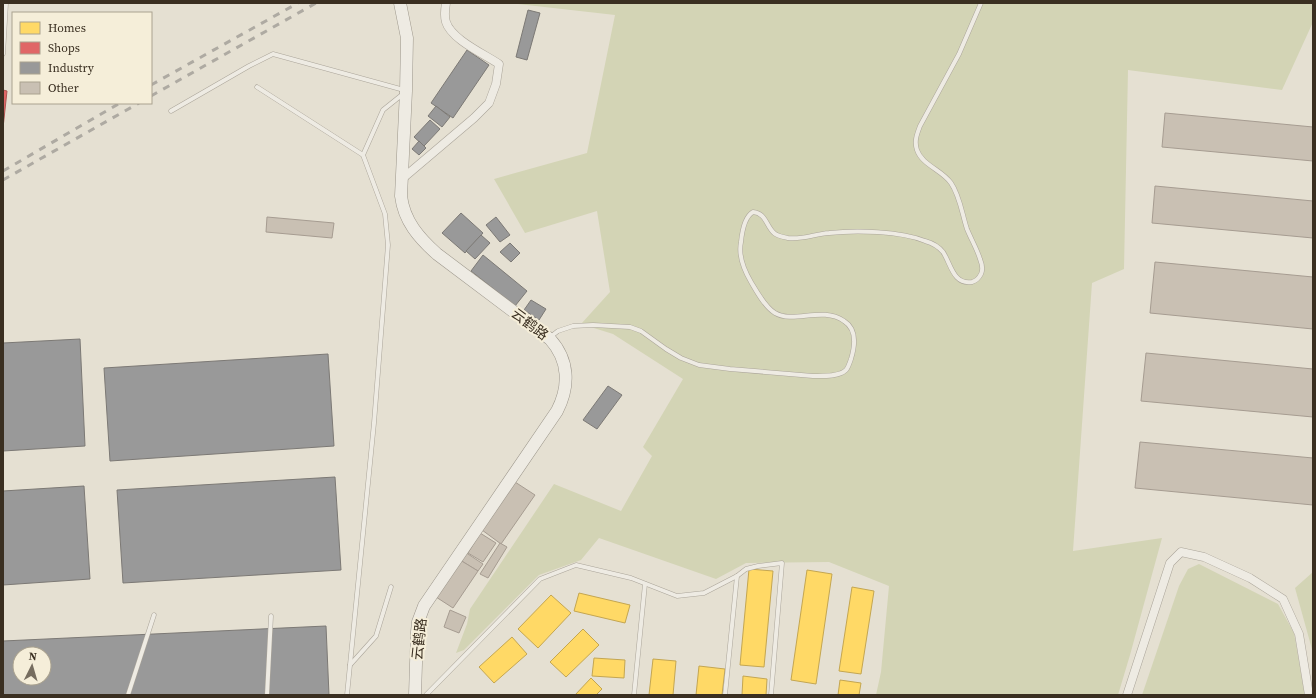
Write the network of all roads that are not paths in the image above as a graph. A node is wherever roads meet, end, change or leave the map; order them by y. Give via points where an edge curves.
1 (6, 3) edge
2 (400, 3) edge
3 (446, 3) edge
4 (981, 3) edge
5 (3, 54) edge
6 (257, 87) dead end
7 (406, 91) junction
8 (171, 111) dead end
9 (363, 155) junction
10 (402, 179) junction
11 (549, 338) junction
12 (737, 576) junction
13 (644, 584) junction
14 (391, 587) dead end
15 (154, 615) dead end
16 (271, 616) dead end
17 (349, 665) junction
18 (128, 695) edge
19 (267, 695) edge
20 (347, 695) edge
21 (415, 695) edge
22 (426, 695) edge
23 (634, 695) edge
24 (725, 695) edge
25 (771, 695) edge
26 (1127, 695) edge
27 (1309, 695) edge

1 - 5 lane
2 - 7 street, 云鹤路 via 407,38
3 - 10 street via 446,23 455,36 499,64 496,84 488,103 474,118
4 - 11 lane via 962,48 916,137 920,156 947,178 953,188 980,260 982,271 979,278 969,282 958,279 943,252 925,240 894,234 850,231 789,238 774,233 762,215 753,212 746,219 740,247 749,278 772,310 779,315 827,315 847,323 852,332 854,348 846,370 829,376 813,376 705,366 681,358 641,331 625,327 573,326 558,331
6 - 9 lane
7 - 8 lane via 273,54
7 - 9 lane via 383,110
7 - 10 street, 云鹤路
9 - 17 lane via 385,214 388,245 374,424
10 - 11 street, 云鹤路 via 404,210 415,232 427,245
11 - 21 street, 云鹤路 via 560,352 565,372 563,399 424,606 418,622
12 - 13 lane via 704,593 677,596
12 - 24 lane
12 - 25 lane via 746,569 782,563
13 - 22 lane via 631,578 576,565 540,579
13 - 23 lane
14 - 17 lane via 376,636
15 - 18 lane
16 - 19 lane
17 - 20 lane
26 - 27 street via 1170,564 1181,552 1210,559 1250,578 1283,599 1300,634

